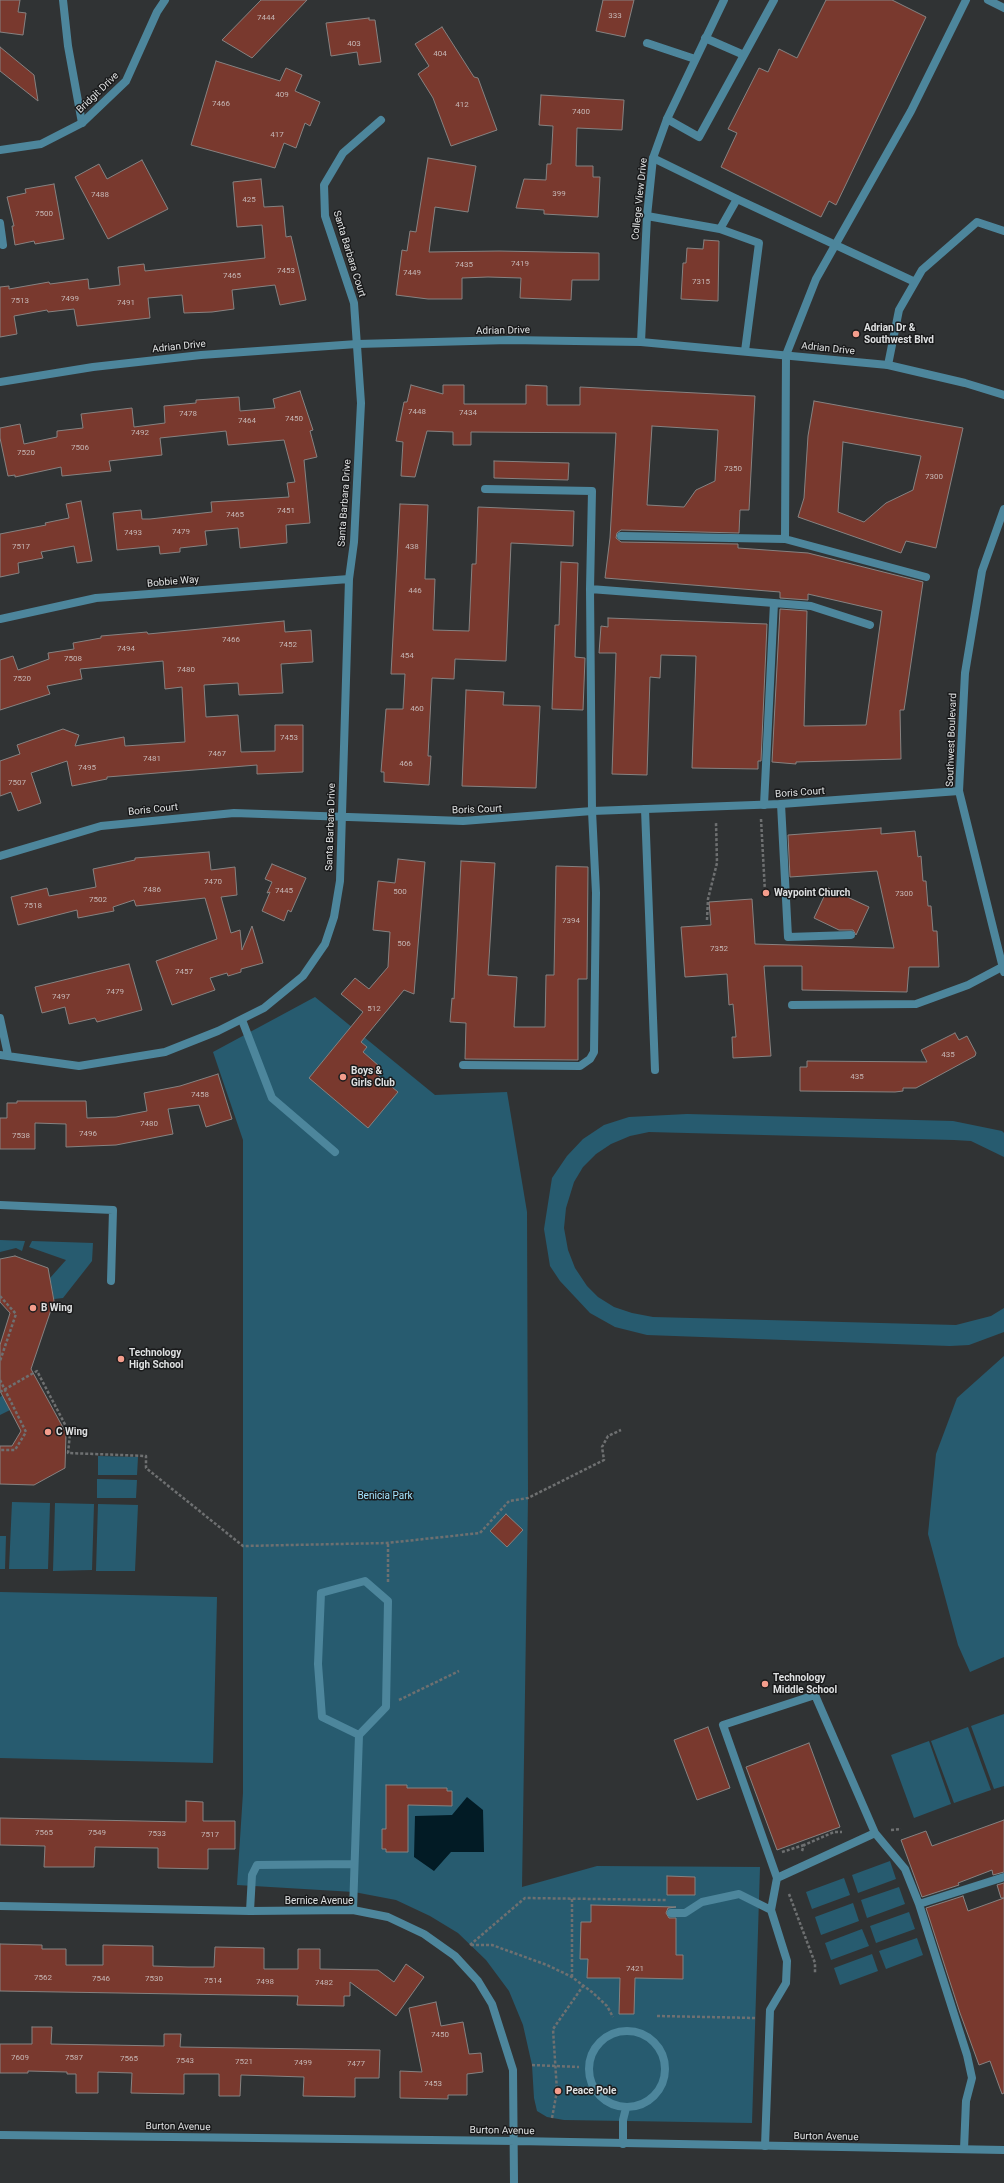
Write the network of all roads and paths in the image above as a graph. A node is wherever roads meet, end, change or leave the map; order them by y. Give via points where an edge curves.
1 (63, 0) edge
2 (166, 0) edge
3 (724, 0) edge
4 (774, 0) edge
5 (966, 0) edge
6 (988, 0) edge
7 (1004, 8) edge
8 (705, 38) junction
9 (647, 42) dead end
10 (744, 55) junction
11 (694, 59) junction
12 (381, 120) dead end
13 (667, 120) junction
14 (82, 123) junction
15 (0, 150) edge
16 (653, 158) junction
17 (737, 200) junction
18 (647, 216) junction
19 (0, 223) edge
20 (720, 229) junction
21 (1004, 231) edge
22 (836, 244) junction
23 (3, 245) dead end
24 (916, 282) junction
25 (641, 342) junction
26 (357, 344) junction
27 (745, 351) junction
28 (786, 355) junction
29 (888, 365) junction
30 (0, 382) edge
31 (1004, 395) edge
32 (485, 488) dead end
33 (1004, 509) edge
34 (621, 536) dead end
35 (785, 539) junction
36 (926, 577) dead end
37 (349, 578) junction
38 (590, 589) junction
39 (774, 603) junction
40 (0, 619) edge
41 (870, 625) dead end
42 (959, 791) junction
43 (781, 804) junction
44 (764, 805) junction
45 (645, 809) junction
46 (592, 811) junction
47 (341, 817) junction
48 (761, 819) dead end
49 (716, 822) dead end
50 (0, 856) edge
51 (765, 892) dead end
52 (707, 920) dead end
53 (851, 935) dead end
54 (1003, 969) edge
55 (792, 1005) dead end
56 (0, 1018) edge
57 (242, 1020) junction
58 (4, 1055) edge
59 (464, 1065) dead end
60 (655, 1070) dead end
61 (335, 1152) dead end
62 (0, 1206) edge
63 (111, 1281) dead end
64 (0, 1296) edge
65 (2, 1350) edge
66 (0, 1361) edge
67 (0, 1380) edge
68 (5, 1389) junction
69 (0, 1392) edge
70 (621, 1430) dead end
71 (0, 1450) edge
72 (388, 1543) junction
73 (388, 1602) junction
74 (459, 1671) dead end
75 (386, 1707) junction
76 (359, 1735) junction
77 (901, 1829) dead end
78 (850, 1831) dead end
79 (874, 1832) junction
80 (354, 1864) junction
81 (793, 1870) junction
82 (1004, 1876) edge
83 (776, 1878) junction
84 (572, 1898) junction
85 (673, 1900) dead end
86 (919, 1904) junction
87 (0, 1906) edge
88 (353, 1910) junction
89 (771, 1910) junction
90 (250, 1911) junction
91 (671, 1913) dead end
92 (816, 1973) dead end
93 (572, 1977) junction
94 (583, 1986) junction
95 (657, 2016) dead end
96 (613, 2017) dead end
97 (757, 2018) dead end
98 (532, 2065) dead end
99 (556, 2067) junction
100 (579, 2067) dead end
101 (626, 2108) junction
102 (552, 2118) dead end
103 (0, 2135) edge
104 (516, 2141) junction
105 (623, 2144) junction
106 (765, 2146) junction
107 (964, 2149) junction
108 (1004, 2150) edge
109 (514, 2183) edge

1 - 14 street via 68,46
2 - 14 street, Bridgit Drive via 157,12 126,81
3 - 8 street, College View Drive
4 - 10 street
5 - 22 street via 911,111
6 - 7 street
8 - 10 street
8 - 11 street, College View Drive
9 - 11 street
10 - 13 street via 699,137
11 - 13 street, College View Drive
12 - 26 street, Santa Barbara Court via 343,153 324,185 325,216 354,303
13 - 16 street, College View Drive
14 - 15 street, Bridgit Drive via 41,144
16 - 17 street
16 - 18 street, College View Drive
17 - 20 street
17 - 22 street
18 - 20 street
18 - 25 street, College View Drive
19 - 23 street
20 - 27 street via 759,243
21 - 24 street via 976,222 922,270
22 - 24 street
22 - 28 street via 816,279
24 - 29 street via 899,310
25 - 26 street, Adrian Drive via 509,340
25 - 27 street, Adrian Drive
26 - 30 street, Adrian Drive via 201,354 93,367
26 - 37 street, Santa Barbara Drive via 361,404 354,542
27 - 28 street, Adrian Drive
28 - 29 street, Adrian Drive
28 - 35 street
29 - 31 street, Adrian Drive
32 - 38 street via 592,491
33 - 42 street, Southwest Boulevard via 982,571 964,673
34 - 35 street
35 - 36 street
37 - 40 street, Bobbie Way via 96,598
37 - 47 street, Santa Barbara Drive
38 - 39 street
38 - 46 street
39 - 41 street via 811,606
39 - 44 street
42 - 43 street, Boris Court
42 - 54 street, Southwest Boulevard
43 - 44 street, Boris Court
43 - 53 street via 788,937
44 - 45 street, Boris Court
45 - 46 street, Boris Court
45 - 60 street
46 - 47 street, Boris Court via 463,821
46 - 59 street via 596,893 594,1052 590,1059 580,1066
47 - 50 street, Boris Court via 234,813 161,819 101,826
47 - 57 street, Santa Barbara Drive via 340,881 334,917 325,944 303,976 264,1008
48 - 51 path
49 - 52 path via 717,863 708,899
54 - 55 street via 916,1004
56 - 58 street
57 - 58 street, Santa Barbara Drive via 165,1052 79,1066
57 - 61 street via 272,1098
62 - 63 street via 113,1210
64 - 65 path via 16,1314
65 - 66 path
67 - 68 path
68 - 69 path
68 - 71 path via 26,1432 15,1450
68 - 72 path via 37,1371 70,1434 68,1453 146,1456 146,1468 243,1546
70 - 72 path via 608,1436 602,1447 604,1460 528,1498 509,1501 480,1534
72 - 73 path
73 - 75 street
73 - 76 street via 365,1581 321,1594 318,1664 322,1717
74 - 75 path
75 - 76 street
76 - 80 street
77 - 79 path
78 - 81 path via 834,1832 804,1845
79 - 81 street
79 - 83 street via 815,1695 723,1725
79 - 86 street via 905,1869
80 - 88 street
80 - 90 street via 257,1865 252,1875
81 - 83 street
81 - 92 path via 786,1887 815,1963
82 - 86 street
83 - 89 street
84 - 85 path
84 - 93 path
84 - 93 path via 525,1898 470,1946 492,1945
86 - 107 street via 972,2078 966,2101
87 - 90 street, Bernice Avenue
88 - 90 street, Bernice Avenue
88 - 104 street, Bernice Avenue via 388,1917 424,1934 455,1956 478,1981 492,2004 513,2070
89 - 91 street via 739,1894 702,1902 685,1913
89 - 106 street via 787,1961 786,1983 770,2010
93 - 94 path
94 - 96 path via 607,2006
94 - 99 path via 554,2029
95 - 97 path
98 - 99 path
99 - 100 path
99 - 102 path via 557,2091
101 - 101 street via 613,2105 602,2098 593,2088 589,2076 593,2050 601,2040 612,2033 624,2030 648,2036 663,2056 665,2068 664,2080 658,2092 649,2101
101 - 105 street
103 - 104 street, Burton Avenue
104 - 105 street, Burton Avenue
104 - 109 street, Bernice Avenue
105 - 106 street, Burton Avenue
106 - 107 street, Burton Avenue
107 - 108 street, Burton Avenue

